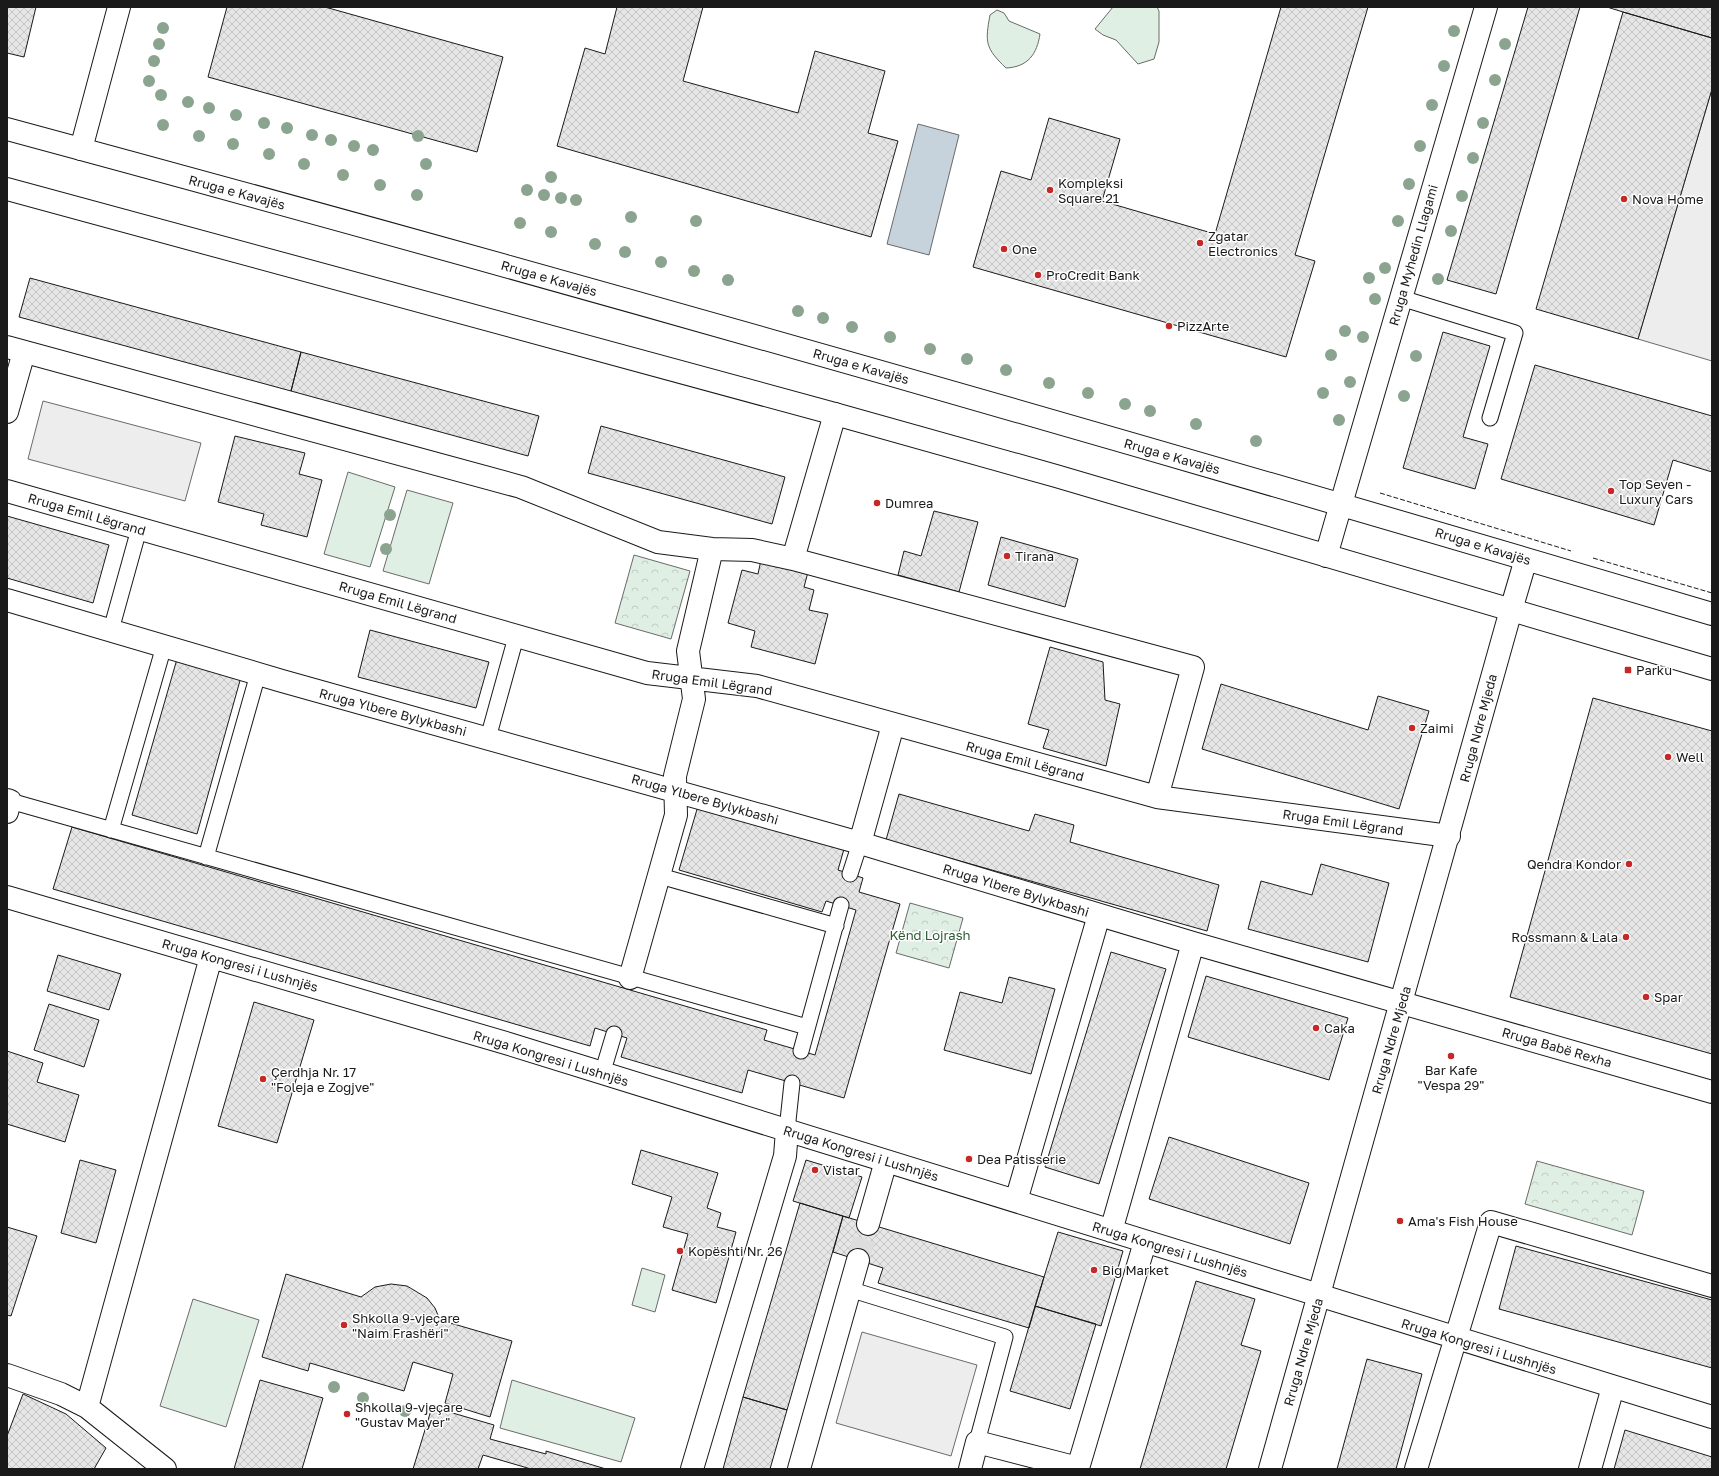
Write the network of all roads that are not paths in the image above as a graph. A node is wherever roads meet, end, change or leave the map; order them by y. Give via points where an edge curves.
1 (119, 7) edge
2 (1486, 7) edge
3 (7, 129) edge
4 (81, 149) junction
5 (7, 189) edge
6 (1401, 298) junction
7 (15, 349) edge
8 (7, 412) edge
9 (835, 414) junction
10 (1490, 418) dead end
11 (7, 491) edge
12 (1341, 504) junction
13 (139, 529) junction
14 (712, 549) junction
15 (1326, 556) junction
16 (793, 559) junction
17 (1526, 559) junction
18 (8, 603) edge
19 (1511, 610) junction
20 (1712, 614) edge
21 (111, 630) junction
22 (516, 636) junction
23 (164, 646) junction
24 (1712, 669) edge
25 (258, 674) junction
26 (691, 678) junction
27 (893, 725) junction
28 (488, 738) junction
29 (674, 790) junction
30 (1157, 797) junction
31 (8, 805) edge
32 (111, 830) junction
33 (1449, 836) junction
34 (860, 842) junction
35 (206, 857) junction
36 (850, 874) dead end
37 (660, 876) junction
38 (7, 897) edge
39 (841, 905) dead end
40 (1099, 915) junction
41 (836, 926) junction
42 (1193, 943) junction
43 (211, 957) junction
44 (629, 984) junction
45 (1402, 1002) junction
46 (807, 1027) junction
47 (614, 1034) dead end
48 (801, 1051) dead end
49 (602, 1074) junction
50 (792, 1083) dead end
51 (1712, 1092) edge
52 (787, 1130) junction
53 (886, 1161) junction
54 (1016, 1201) junction
55 (868, 1224) tunnel mouth
56 (1111, 1231) junction
57 (1145, 1242) junction
58 (858, 1260) tunnel mouth
59 (1712, 1286) edge
60 (850, 1289) junction
61 (1320, 1295) junction
62 (1456, 1338) junction
63 (7, 1375) edge
64 (1613, 1388) junction
65 (87, 1407) junction
66 (1712, 1417) edge
67 (976, 1442) junction
68 (165, 1469) edge
69 (692, 1469) edge
70 (800, 1469) edge
71 (970, 1469) edge
72 (1078, 1469) edge
73 (1270, 1469) edge
74 (1416, 1469) edge
75 (1590, 1469) edge

1 - 4 street
2 - 6 street, Rruga Myhedin Llagami
3 - 4 street, Rruga e Kavajës
4 - 12 street, Rruga e Kavajës via 753,335
5 - 9 street
6 - 10 lane via 1515,333
6 - 12 street, Rruga Myhedin Llagami
7 - 8 street
7 - 14 street via 521,487 658,542
9 - 15 street
9 - 16 street
11 - 13 street, Rruga Emil Lëgrand
12 - 15 street, Rruga Myhedin Llagami
12 - 17 street, Rruga e Kavajës
13 - 21 lane
13 - 22 street, Rruga Emil Lëgrand
14 - 16 street via 752,550
14 - 26 street via 688,651
15 - 19 street
16 - 30 street via 1193,667
17 - 19 street, Rruga Ndre Mjeda
17 - 20 street, Rruga e Kavajës
18 - 21 street, Rruga Ylbere Bylykbashi
19 - 24 street
19 - 33 street, Rruga Ndre Mjeda
21 - 23 street, Rruga Ylbere Bylykbashi
22 - 26 street, Rruga Emil Lëgrand via 647,673
22 - 28 lane
23 - 25 street, Rruga Ylbere Bylykbashi
23 - 32 lane
25 - 28 street, Rruga Ylbere Bylykbashi
25 - 35 lane
26 - 27 street, Rruga Emil Lëgrand via 757,686
26 - 29 street via 694,700 675,776
27 - 30 street, Rruga Emil Lëgrand
27 - 34 street
28 - 29 street, Rruga Ylbere Bylykbashi
29 - 34 street, Rruga Ylbere Bylykbashi
29 - 37 street via 676,815
30 - 33 street, Rruga Emil Lëgrand
31 - 32 lane
32 - 35 lane
33 - 45 street, Rruga Ndre Mjeda
34 - 36 lane
34 - 40 street, Rruga Ylbere Bylykbashi
35 - 44 lane
37 - 41 lane
37 - 44 street
38 - 43 street, Rruga Kongresi i Lushnjës
39 - 41 lane
40 - 42 street, Rruga Ylbere Bylykbashi
40 - 54 street
41 - 46 lane
42 - 45 street, Rruga Ylbere Bylykbashi
42 - 56 street
43 - 49 street, Rruga Kongresi i Lushnjës
43 - 65 street
44 - 46 lane
45 - 51 street, Rruga Babë Rexha
45 - 61 street, Rruga Ndre Mjeda
46 - 48 lane
47 - 49 lane
49 - 52 street, Rruga Kongresi i Lushnjës
50 - 52 lane
52 - 53 street, Rruga Kongresi i Lushnjës
52 - 69 street via 785,1156
53 - 54 street, Rruga Kongresi i Lushnjës
53 - 55 street
54 - 56 street, Rruga Kongresi i Lushnjës
56 - 57 street, Rruga Kongresi i Lushnjës
57 - 61 street, Rruga Kongresi i Lushnjës
57 - 72 street
58 - 60 street
59 - 62 street via 1491,1222
60 - 67 lane via 1005,1337
60 - 70 street
61 - 62 street, Rruga Kongresi i Lushnjës
61 - 73 street, Rruga Ndre Mjeda
62 - 64 street, Rruga Kongresi i Lushnjës
62 - 74 street
63 - 65 street via 61,1394
64 - 66 street, Rruga Kongresi i Lushnjës
64 - 75 street
65 - 68 street
67 - 71 street
67 - 72 street

